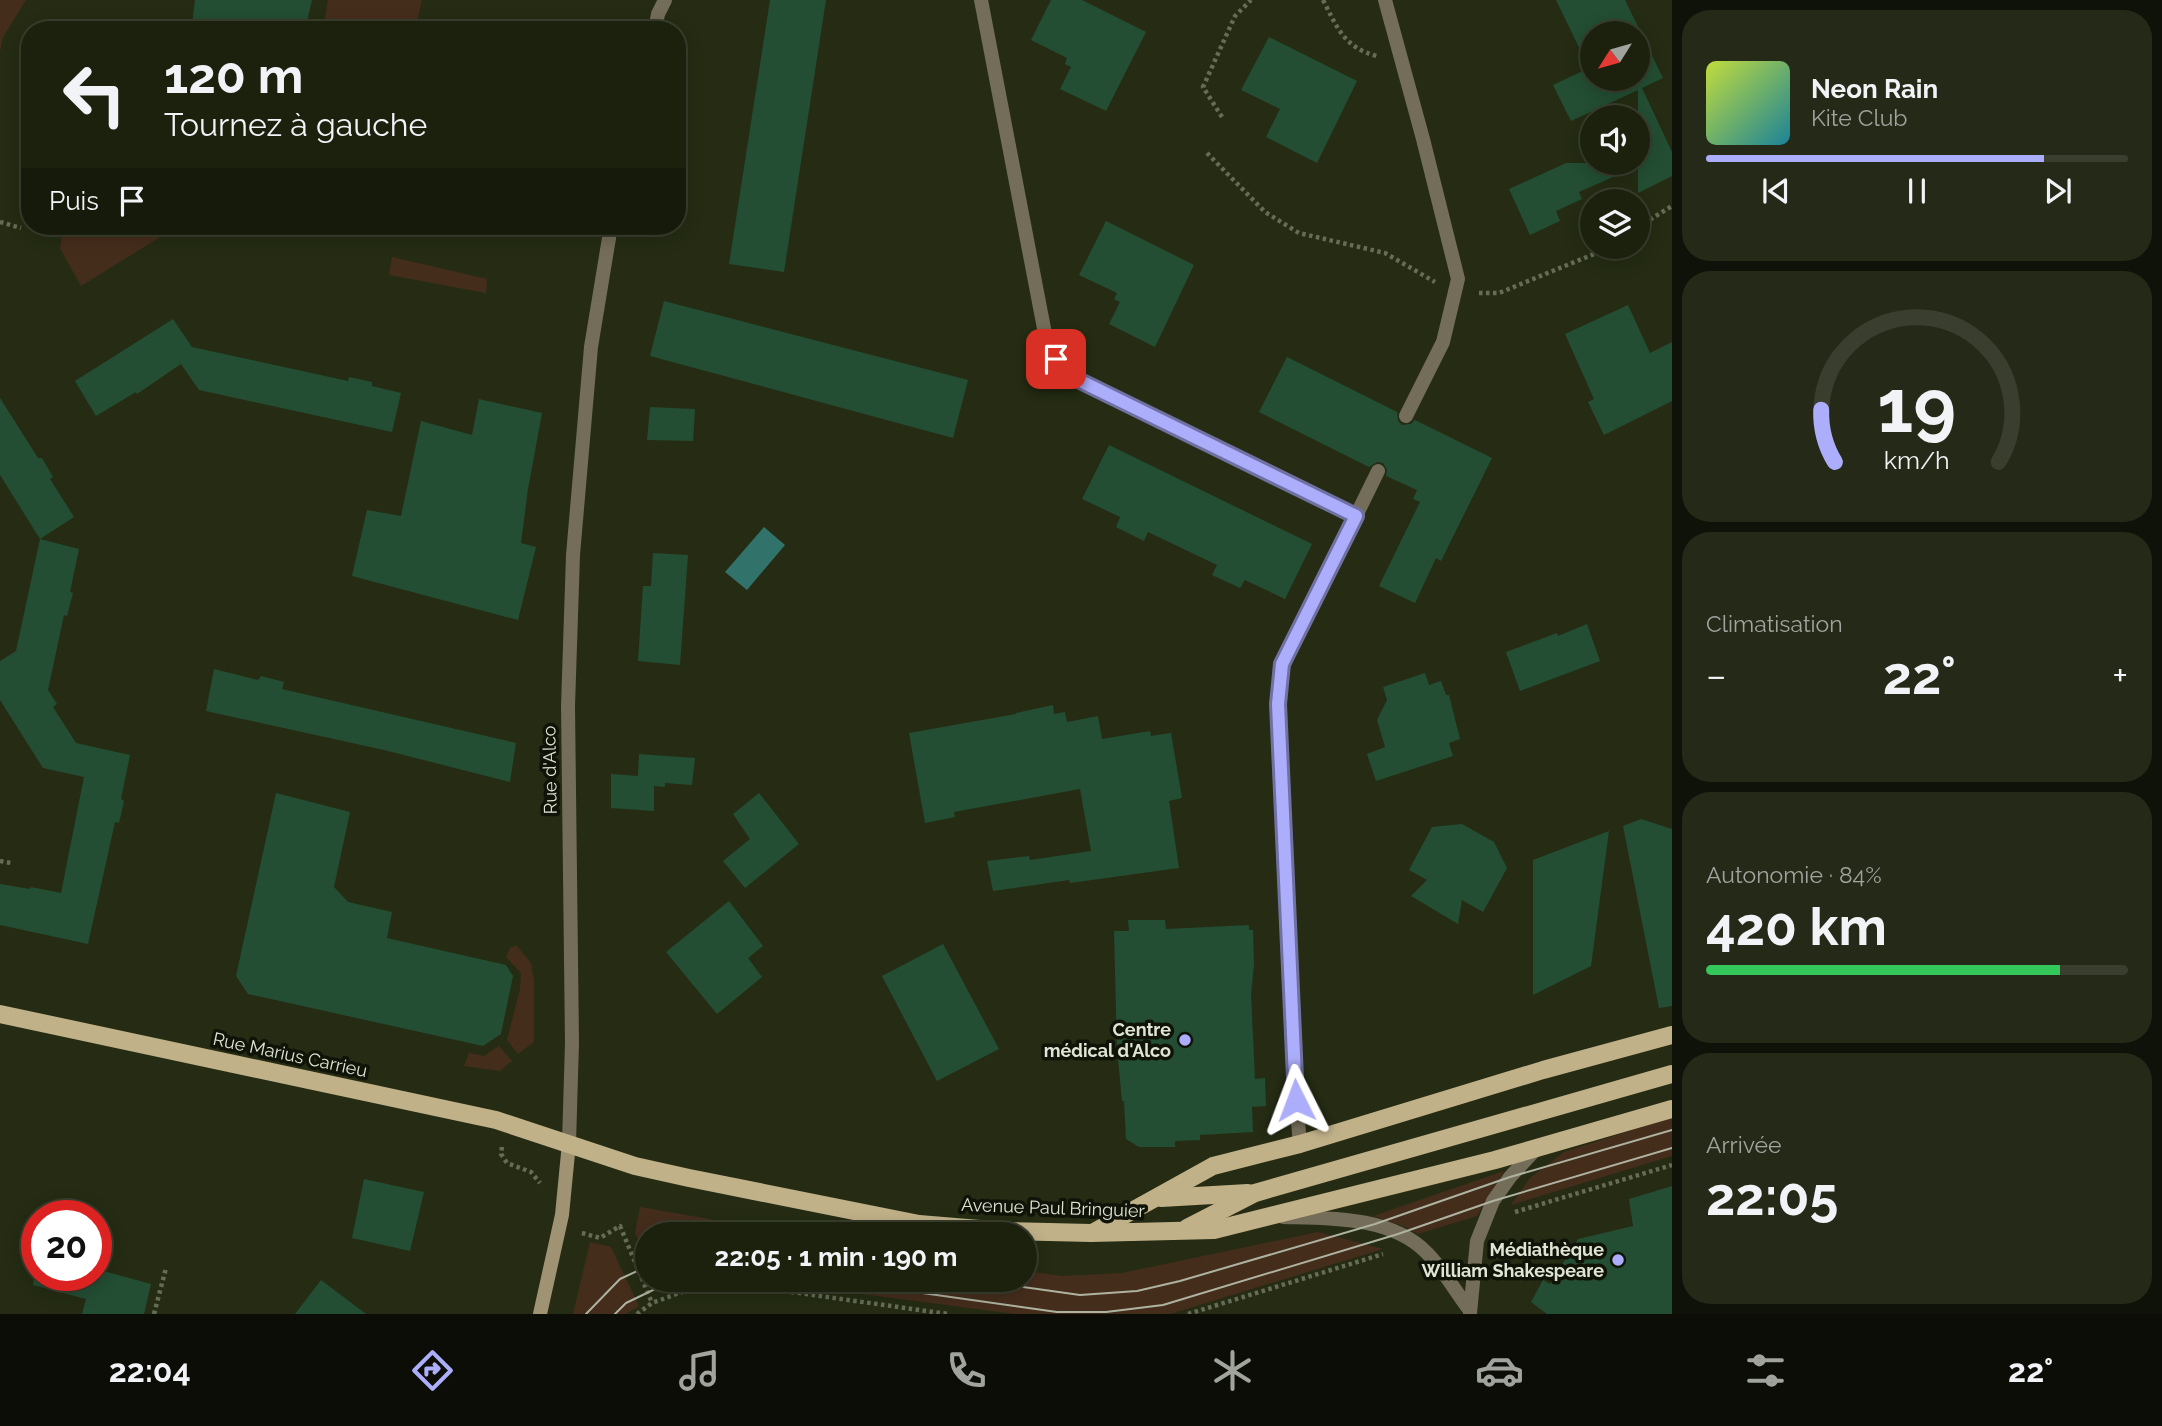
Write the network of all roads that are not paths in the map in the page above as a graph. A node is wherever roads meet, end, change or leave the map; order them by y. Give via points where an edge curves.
1 (665, 0) edge
2 (981, 0) edge
3 (1385, 0) edge
4 (657, 21) edge
5 (610, 235) edge
6 (1406, 416) dead end
7 (1378, 471) dead end
8 (1356, 516) junction
9 (0, 1014) edge
10 (1672, 1035) edge
11 (1672, 1074) edge
12 (1672, 1109) edge
13 (569, 1143) junction
14 (1300, 1144) junction
15 (1535, 1150) junction
16 (1255, 1193) junction
17 (1155, 1199) junction
18 (1270, 1216) junction
19 (1181, 1231) junction
20 (1091, 1233) junction
21 (1470, 1312) edge
22 (540, 1314) edge

1 - 4 street
2 - 8 street via 1047,344 1066,374
3 - 6 street via 1458,279 1443,342
5 - 13 street, Rue d'Alco via 592,347 572,555
7 - 8 street
8 - 14 street via 1282,664 1280,677
9 - 13 main road, Rue Marius Carrieu via 496,1120
10 - 14 main road
11 - 16 main road
12 - 15 main road, Avenue Paul Bringuier
13 - 20 main road, Avenue Paul Bringuier via 635,1166 919,1224
13 - 22 street, Rue d'Alco via 562,1215
14 - 17 main road via 1213,1166
15 - 18 main road, Avenue Paul Bringuier
15 - 21 street via 1493,1201 1477,1241
16 - 17 main road
16 - 19 main road
17 - 20 main road
18 - 19 main road, Avenue Paul Bringuier via 1214,1230
18 - 21 street via 1364,1222 1398,1234 1427,1252
19 - 20 main road, Avenue Paul Bringuier

